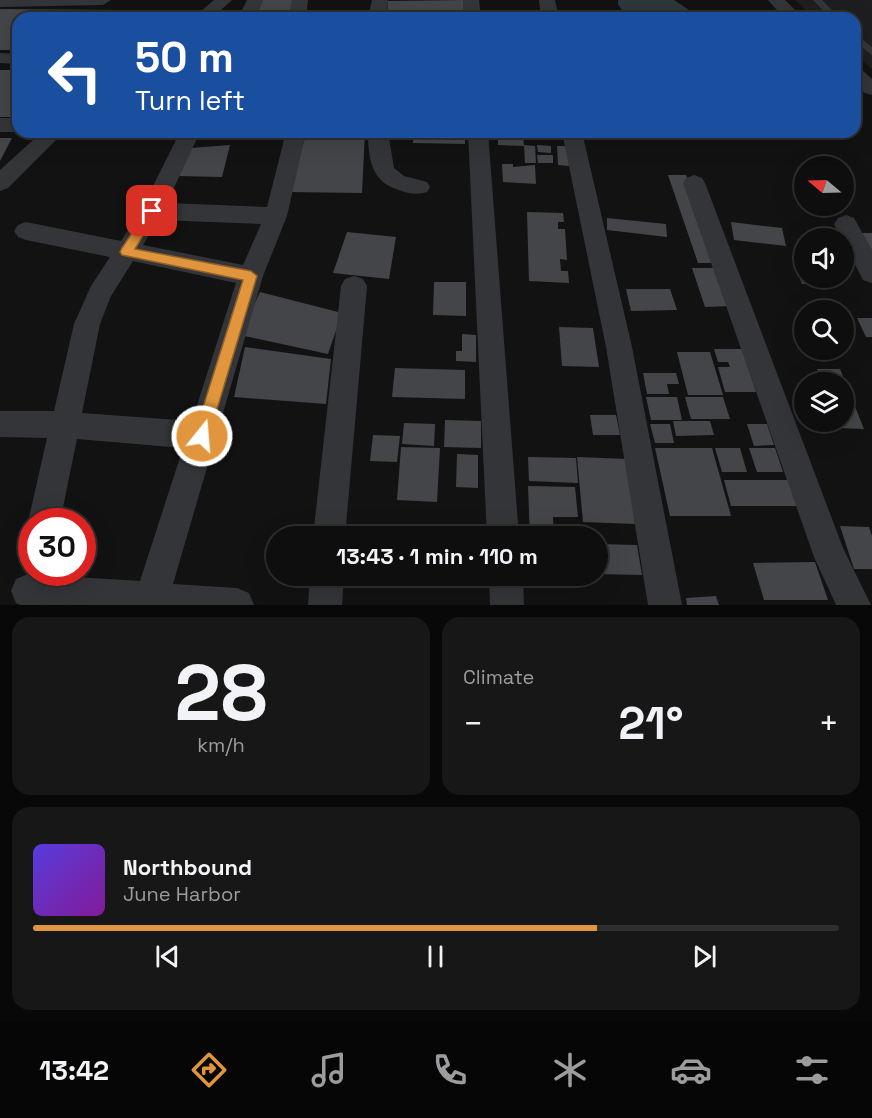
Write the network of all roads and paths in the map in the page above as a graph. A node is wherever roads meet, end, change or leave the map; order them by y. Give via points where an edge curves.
1 (102, 0) edge
2 (224, 0) edge
3 (776, 0) edge
4 (817, 0) edge
5 (49, 1) edge
6 (0, 2) edge
7 (209, 12) edge
8 (788, 12) edge
9 (829, 12) edge
10 (48, 138) edge
11 (187, 138) edge
12 (295, 138) edge
13 (378, 138) edge
14 (478, 138) edge
15 (573, 138) edge
16 (0, 183) edge
17 (694, 183) dead end
18 (419, 187) dead end
19 (152, 211) junction
20 (276, 216) junction
21 (846, 224) dead end
22 (26, 231) dead end
23 (126, 252) junction
24 (872, 273) edge
25 (251, 276) junction
26 (354, 286) dead end
27 (0, 424) edge
28 (66, 425) junction
29 (202, 436) junction
30 (47, 508) edge
31 (330, 526) edge
32 (502, 526) edge
33 (326, 586) edge
34 (506, 586) edge
35 (28, 590) edge
36 (151, 602) edge
37 (237, 605) edge
38 (325, 605) edge
39 (507, 605) edge
40 (665, 605) edge
41 (854, 605) edge

1 - 5 street
2 - 7 street
3 - 8 street
4 - 9 lane
5 - 6 street
10 - 16 street
11 - 19 street
12 - 20 street
13 - 18 street via 383,171 394,182
14 - 32 street
15 - 40 street via 619,347
17 - 41 street via 830,557
19 - 20 street
19 - 23 street
20 - 25 street
21 - 24 street
22 - 23 street
23 - 25 street
23 - 28 street via 100,293 87,324
25 - 29 street
26 - 31 street
27 - 28 street
28 - 29 street
28 - 30 street
29 - 36 street
33 - 38 street
34 - 39 street
35 - 36 street
36 - 37 street

